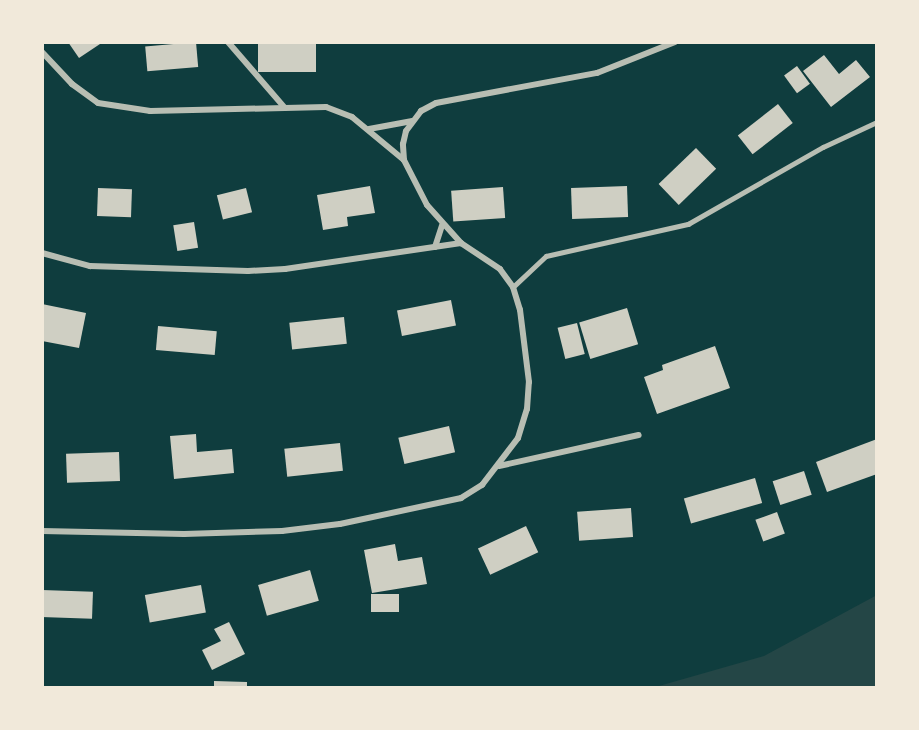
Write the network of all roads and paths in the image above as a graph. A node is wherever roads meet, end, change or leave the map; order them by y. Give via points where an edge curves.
1 (228, 42) edge
2 (675, 42) edge
3 (42, 52) edge
4 (285, 108) junction
5 (412, 121) junction
6 (877, 122) edge
7 (369, 129) junction
8 (404, 160) junction
9 (442, 225) junction
10 (460, 243) junction
11 (435, 247) junction
12 (42, 253) edge
13 (513, 287) junction
14 (639, 435) dead end
15 (499, 466) junction
16 (42, 531) edge

1 - 4 street
2 - 5 street via 597,73 436,103
3 - 4 street via 83,95 118,107 150,111
4 - 7 street via 339,110
5 - 7 street
5 - 8 street via 403,144
6 - 13 lane via 823,147 688,224 546,256
7 - 8 street
8 - 9 street
9 - 10 street
9 - 11 street
10 - 11 street
10 - 13 street via 500,269
11 - 12 street via 248,271 90,266
13 - 15 street via 526,346 528,400 518,438
14 - 15 street
15 - 16 street via 482,485 461,498 340,524 282,531 184,534

